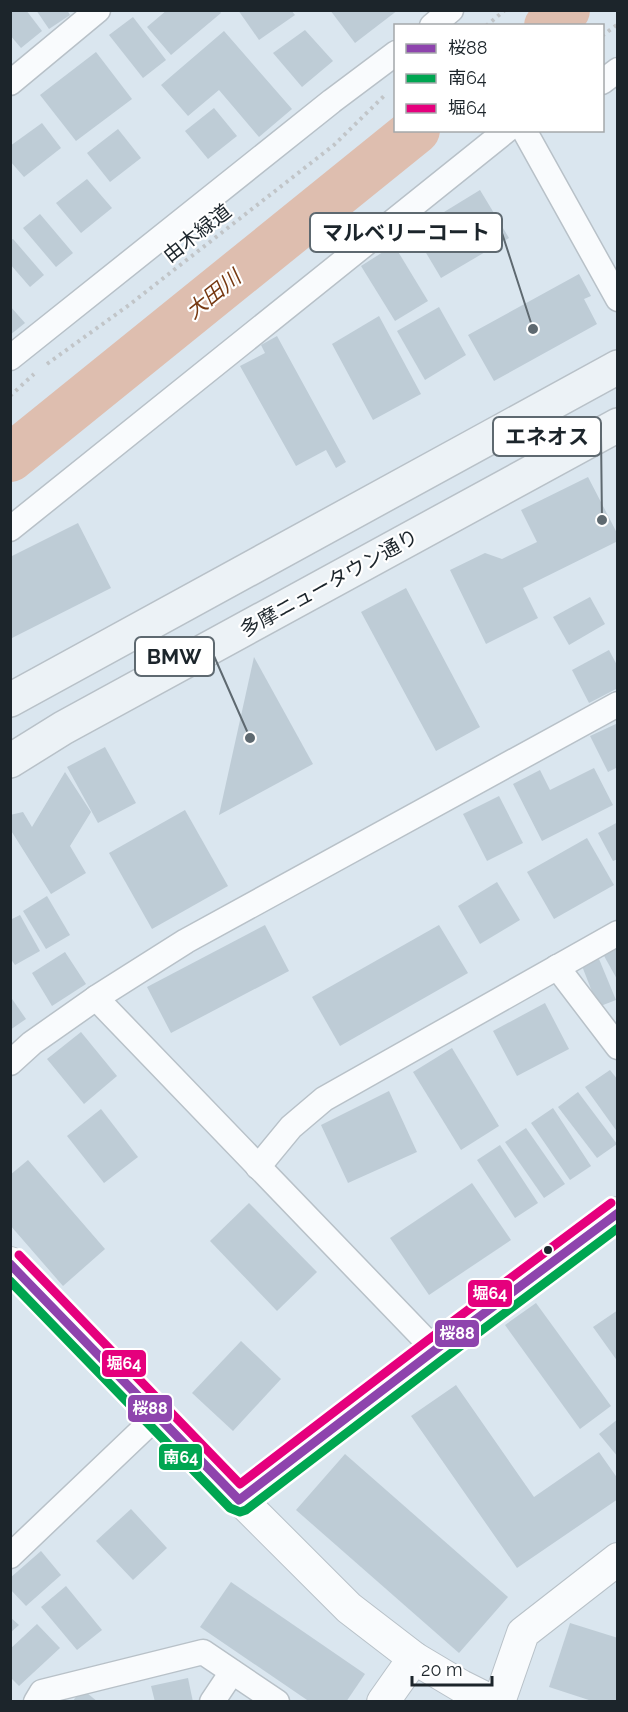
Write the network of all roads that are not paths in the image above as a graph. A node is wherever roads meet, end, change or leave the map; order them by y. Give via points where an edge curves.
1 (98, 10) edge
2 (452, 10) edge
3 (459, 10) edge
4 (434, 24) edge
5 (466, 24) edge
6 (394, 54) edge
7 (618, 70) edge
8 (604, 81) edge
9 (10, 83) edge
10 (525, 133) edge
11 (618, 299) edge
12 (10, 358) edge
13 (618, 367) edge
14 (618, 425) edge
15 (10, 529) edge
16 (10, 700) edge
17 (618, 704) edge
18 (10, 760) edge
19 (618, 933) edge
20 (557, 967) junction
21 (96, 998) junction
22 (618, 1047) edge
23 (10, 1064) edge
24 (258, 1167) junction
25 (618, 1213) edge
26 (10, 1263) edge
27 (435, 1350) junction
28 (157, 1416) junction
29 (239, 1500) junction
30 (10, 1556) edge
31 (618, 1559) edge
32 (414, 1658) junction
33 (232, 1672) junction
34 (36, 1701) edge
35 (212, 1701) edge
36 (277, 1701) edge
37 (383, 1701) edge
38 (493, 1701) edge
39 (499, 1701) edge

1 - 9 street
2 - 4 street
3 - 5 street
6 - 12 street
7 - 8 street
10 - 11 street
10 - 15 street
13 - 16 main road
14 - 18 main road, 多摩ニュータウン通り
17 - 21 street via 186,941
19 - 20 street
20 - 22 street
20 - 24 street via 324,1100 291,1127
21 - 23 street via 32,1043
21 - 24 street
24 - 27 street
25 - 27 street
26 - 28 street
27 - 29 street
28 - 29 street
28 - 30 street
29 - 32 street via 349,1608
31 - 39 street via 523,1633
32 - 37 street
32 - 38 street
33 - 34 street via 203,1652 42,1692
33 - 35 street
33 - 36 street

